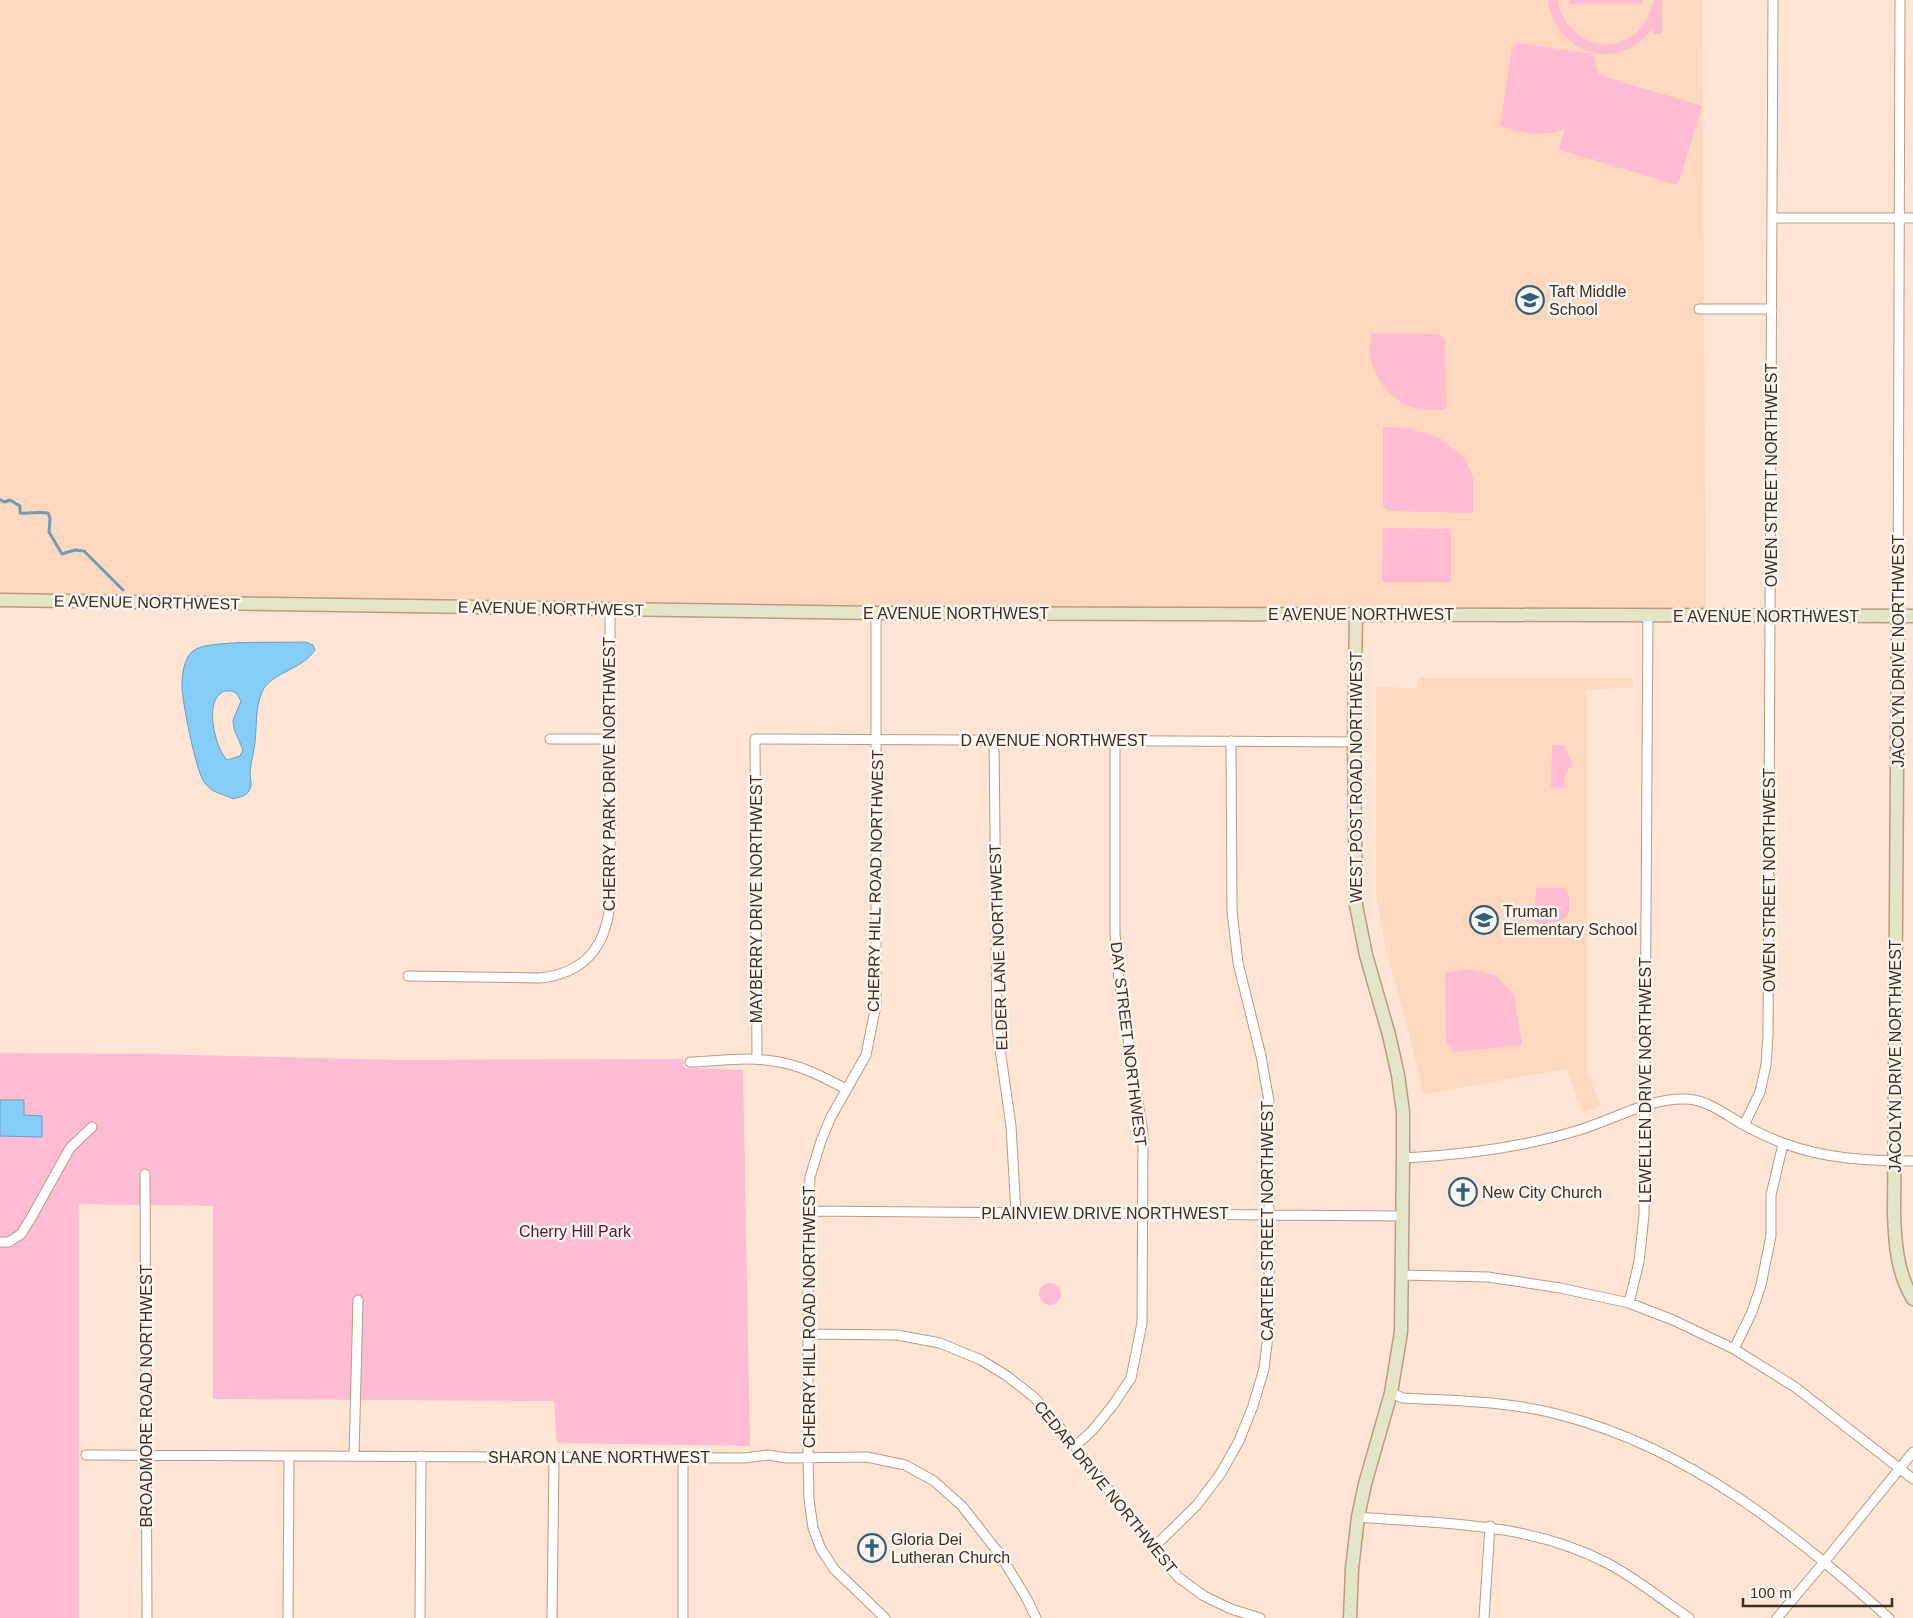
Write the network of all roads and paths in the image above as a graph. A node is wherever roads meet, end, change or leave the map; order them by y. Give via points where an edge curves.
1 (1773, 0) edge
2 (1900, 0) edge
3 (1900, 217) junction
4 (1772, 218) junction
5 (1913, 218) edge
6 (1699, 309) dead end
7 (1772, 309) junction
8 (0, 600) edge
9 (610, 609) junction
10 (876, 613) junction
11 (1356, 614) junction
12 (1648, 616) junction
13 (1771, 616) junction
14 (1898, 616) junction
15 (1913, 616) edge
16 (609, 739) junction
17 (754, 739) joint
18 (876, 739) junction
19 (550, 740) dead end
20 (994, 740) junction
21 (1115, 740) junction
22 (1231, 741) junction
23 (1354, 742) junction
24 (408, 976) dead end
25 (757, 1059) junction
26 (690, 1062) dead end
27 (846, 1089) junction
28 (1646, 1106) junction
29 (1744, 1124) junction
30 (92, 1127) dead end
31 (1783, 1144) junction
32 (1403, 1158) junction
33 (1895, 1161) junction
34 (1913, 1161) edge
35 (145, 1174) dead end
36 (808, 1211) junction
37 (1016, 1213) junction
38 (1143, 1214) junction
39 (1270, 1215) junction
40 (1402, 1216) junction
41 (0, 1242) edge
42 (1402, 1275) junction
43 (1913, 1299) edge
44 (358, 1300) dead end
45 (1629, 1303) junction
46 (808, 1334) junction
47 (1734, 1349) junction
48 (1391, 1393) junction
49 (1075, 1446) junction
50 (1913, 1452) edge
51 (86, 1455) dead end
52 (146, 1455) junction
53 (288, 1456) junction
54 (354, 1456) junction
55 (421, 1456) junction
56 (554, 1457) junction
57 (683, 1457) junction
58 (808, 1457) junction
59 (1900, 1468) junction
60 (1913, 1479) edge
61 (1358, 1517) junction
62 (1490, 1526) junction
63 (1152, 1548) junction
64 (1825, 1561) junction
65 (147, 1618) edge
66 (288, 1618) edge
67 (420, 1618) edge
68 (552, 1618) edge
69 (683, 1618) edge
70 (885, 1618) edge
71 (1036, 1618) edge
72 (1260, 1618) edge
73 (1350, 1618) edge
74 (1484, 1618) edge
75 (1689, 1618) edge
76 (1777, 1618) edge
77 (1889, 1618) edge

1 - 4 street, OWEN STREET NORTHWEST
2 - 3 street, JACOLYN DRIVE NORTHWEST
3 - 4 street
3 - 5 street
3 - 14 street, JACOLYN DRIVE NORTHWEST
4 - 7 street, OWEN STREET NORTHWEST
6 - 7 street
7 - 13 street, OWEN STREET NORTHWEST
8 - 9 street, E AVENUE NORTHWEST
9 - 10 street, E AVENUE NORTHWEST
9 - 16 street, CHERRY PARK DRIVE NORTHWEST
10 - 11 street, E AVENUE NORTHWEST
10 - 18 street, CHERRY HILL ROAD NORTHWEST
11 - 12 street, E AVENUE NORTHWEST
11 - 23 street, WEST POST ROAD NORTHWEST
12 - 13 street, E AVENUE NORTHWEST
12 - 28 street, LEWELLEN DRIVE NORTHWEST
13 - 14 street, E AVENUE NORTHWEST
13 - 29 street, OWEN STREET NORTHWEST via 1766,1064 1760,1092
14 - 15 street, E AVENUE NORTHWEST
14 - 33 street, JACOLYN DRIVE NORTHWEST
16 - 19 street
16 - 24 street, CHERRY PARK DRIVE NORTHWEST via 608,921 590,957 557,976 540,978
17 - 18 street, D AVENUE NORTHWEST
17 - 25 street, MAYBERRY DRIVE NORTHWEST
18 - 20 street, D AVENUE NORTHWEST
18 - 27 street, CHERRY HILL ROAD NORTHWEST via 876,1005 866,1055
20 - 21 street, D AVENUE NORTHWEST
20 - 37 street, ELDER LANE NORTHWEST via 997,1028 1011,1126
21 - 22 street, D AVENUE NORTHWEST
21 - 38 street, DAY STREET NORTHWEST via 1114,933 1143,1133
22 - 23 street, D AVENUE NORTHWEST
22 - 39 street, CARTER STREET NORTHWEST via 1232,911 1238,963 1269,1101
23 - 32 street, WEST POST ROAD NORTHWEST via 1356,905 1398,1076 1403,1112
25 - 26 street
25 - 27 street via 798,1067
27 - 36 street, CHERRY HILL ROAD NORTHWEST via 821,1141 810,1177
28 - 29 street via 1688,1099 1706,1104
28 - 32 street via 1540,1141 1491,1150
28 - 45 street, LEWELLEN DRIVE NORTHWEST via 1643,1238
29 - 31 street
30 - 41 street via 70,1148 21,1234 9,1242
31 - 33 street via 1853,1160
31 - 47 street via 1771,1195 1771,1236 1761,1285
32 - 40 street, WEST POST ROAD NORTHWEST
33 - 34 street
33 - 43 street, JACOLYN DRIVE NORTHWEST via 1896,1247 1902,1274
35 - 52 street, BROADMORE ROAD NORTHWEST
36 - 37 street, PLAINVIEW DRIVE NORTHWEST
36 - 46 street, CHERRY HILL ROAD NORTHWEST
37 - 38 street, PLAINVIEW DRIVE NORTHWEST
38 - 39 street, PLAINVIEW DRIVE NORTHWEST
38 - 49 street, DAY STREET NORTHWEST via 1142,1323 1131,1378 1092,1431
39 - 40 street, PLAINVIEW DRIVE NORTHWEST
39 - 63 street, CARTER STREET NORTHWEST via 1269,1327 1264,1369 1253,1406 1221,1473 1197,1506
40 - 42 street, WEST POST ROAD NORTHWEST
42 - 45 street via 1488,1277
42 - 48 street, WEST POST ROAD NORTHWEST via 1401,1332
44 - 54 street
45 - 47 street
46 - 49 street, CEDAR DRIVE NORTHWEST via 897,1335 940,1344 981,1360 1035,1398
46 - 58 street, CHERRY HILL ROAD NORTHWEST
47 - 59 street via 1795,1387
48 - 61 street, WEST POST ROAD NORTHWEST
48 - 64 street via 1403,1398 1506,1404 1564,1416 1621,1435 1674,1459 1740,1498
49 - 63 street, CEDAR DRIVE NORTHWEST
50 - 59 street
51 - 52 street, SHARON LANE NORTHWEST
52 - 53 street, SHARON LANE NORTHWEST
52 - 65 street, BROADMORE ROAD NORTHWEST
53 - 54 street, SHARON LANE NORTHWEST
53 - 66 street
54 - 55 street, SHARON LANE NORTHWEST
55 - 56 street, SHARON LANE NORTHWEST
55 - 67 street
56 - 57 street, SHARON LANE NORTHWEST
56 - 68 street
57 - 58 street, SHARON LANE NORTHWEST
57 - 69 street
58 - 70 street, CHERRY HILL ROAD NORTHWEST via 809,1499 821,1549 834,1569
58 - 71 street, SHARON LANE NORTHWEST via 867,1457 904,1465 934,1481 962,1506 1001,1556
59 - 60 street
59 - 64 street
61 - 62 street
61 - 73 street, WEST POST ROAD NORTHWEST
62 - 74 street
62 - 75 street via 1563,1544 1607,1563
63 - 72 street, CEDAR DRIVE NORTHWEST via 1178,1577 1204,1596
64 - 76 street
64 - 77 street

